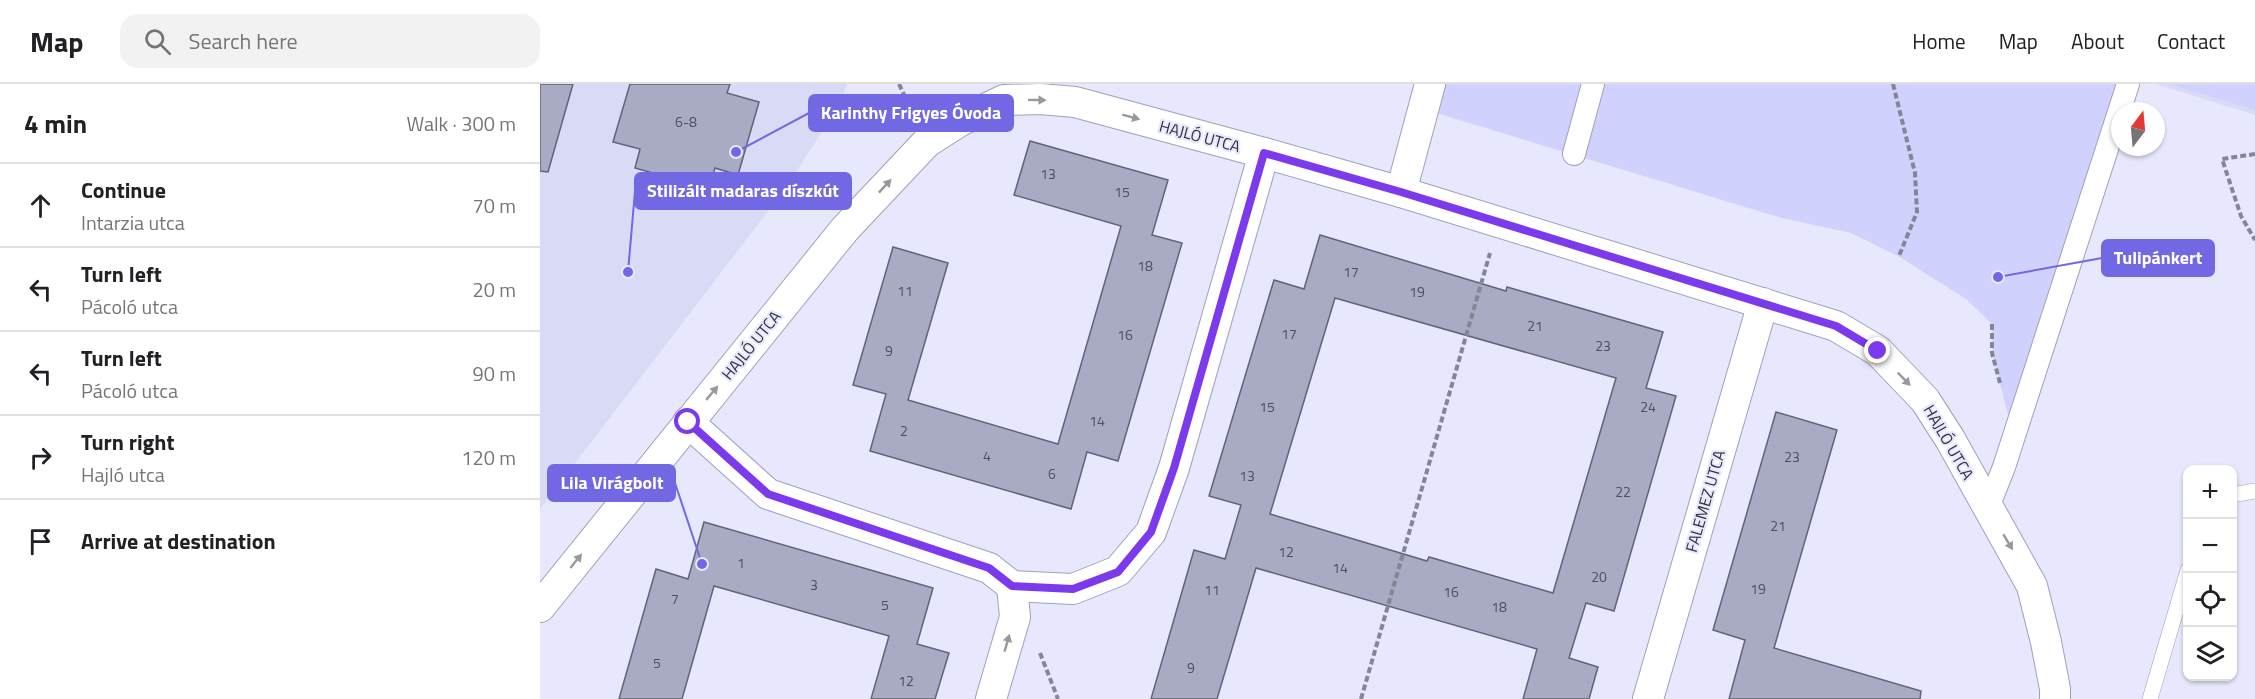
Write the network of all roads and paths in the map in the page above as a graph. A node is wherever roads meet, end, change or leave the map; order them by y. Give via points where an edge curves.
1 (1430, 84) edge
2 (1593, 84) edge
3 (1893, 84) edge
4 (2128, 84) edge
5 (1264, 153) junction
6 (1574, 154) dead end
7 (2255, 154) edge
8 (1401, 192) junction
9 (1499, 222) junction
10 (2255, 240) edge
11 (1899, 256) dead end
12 (1763, 303) junction
13 (688, 422) junction
14 (2255, 490) edge
15 (2237, 494) edge
16 (1987, 510) junction
17 (2186, 573) edge
18 (1012, 586) junction
19 (540, 607) edge
20 (991, 699) edge
21 (1361, 699) edge
22 (1648, 699) edge
23 (2055, 699) edge
24 (2150, 699) edge

1 - 8 street
2 - 6 street
3 - 11 path via 1915,173 1917,212
4 - 16 street
5 - 8 street, HAJLÓ UTCA
13 -> 5 street, HAJLÓ UTCA via 845,229 927,142 1004,100 1075,102
5 - 18 street via 1174,468 1151,532 1118,572 1073,589
7 - 10 path via 2222,159 2241,216
8 - 9 street, HAJLÓ UTCA
9 - 12 street, HAJLÓ UTCA
9 - 21 path
12 -> 16 street, HAJLÓ UTCA via 1836,326 1878,351 1925,400
12 - 22 street, FALEMEZ UTCA
13 - 18 street via 768,494 989,568
19 -> 13 street, HAJLÓ UTCA
14 - 15 lane
16 -> 23 street, HAJLÓ UTCA via 2032,586
17 - 24 lane
20 -> 18 street via 1015,616

